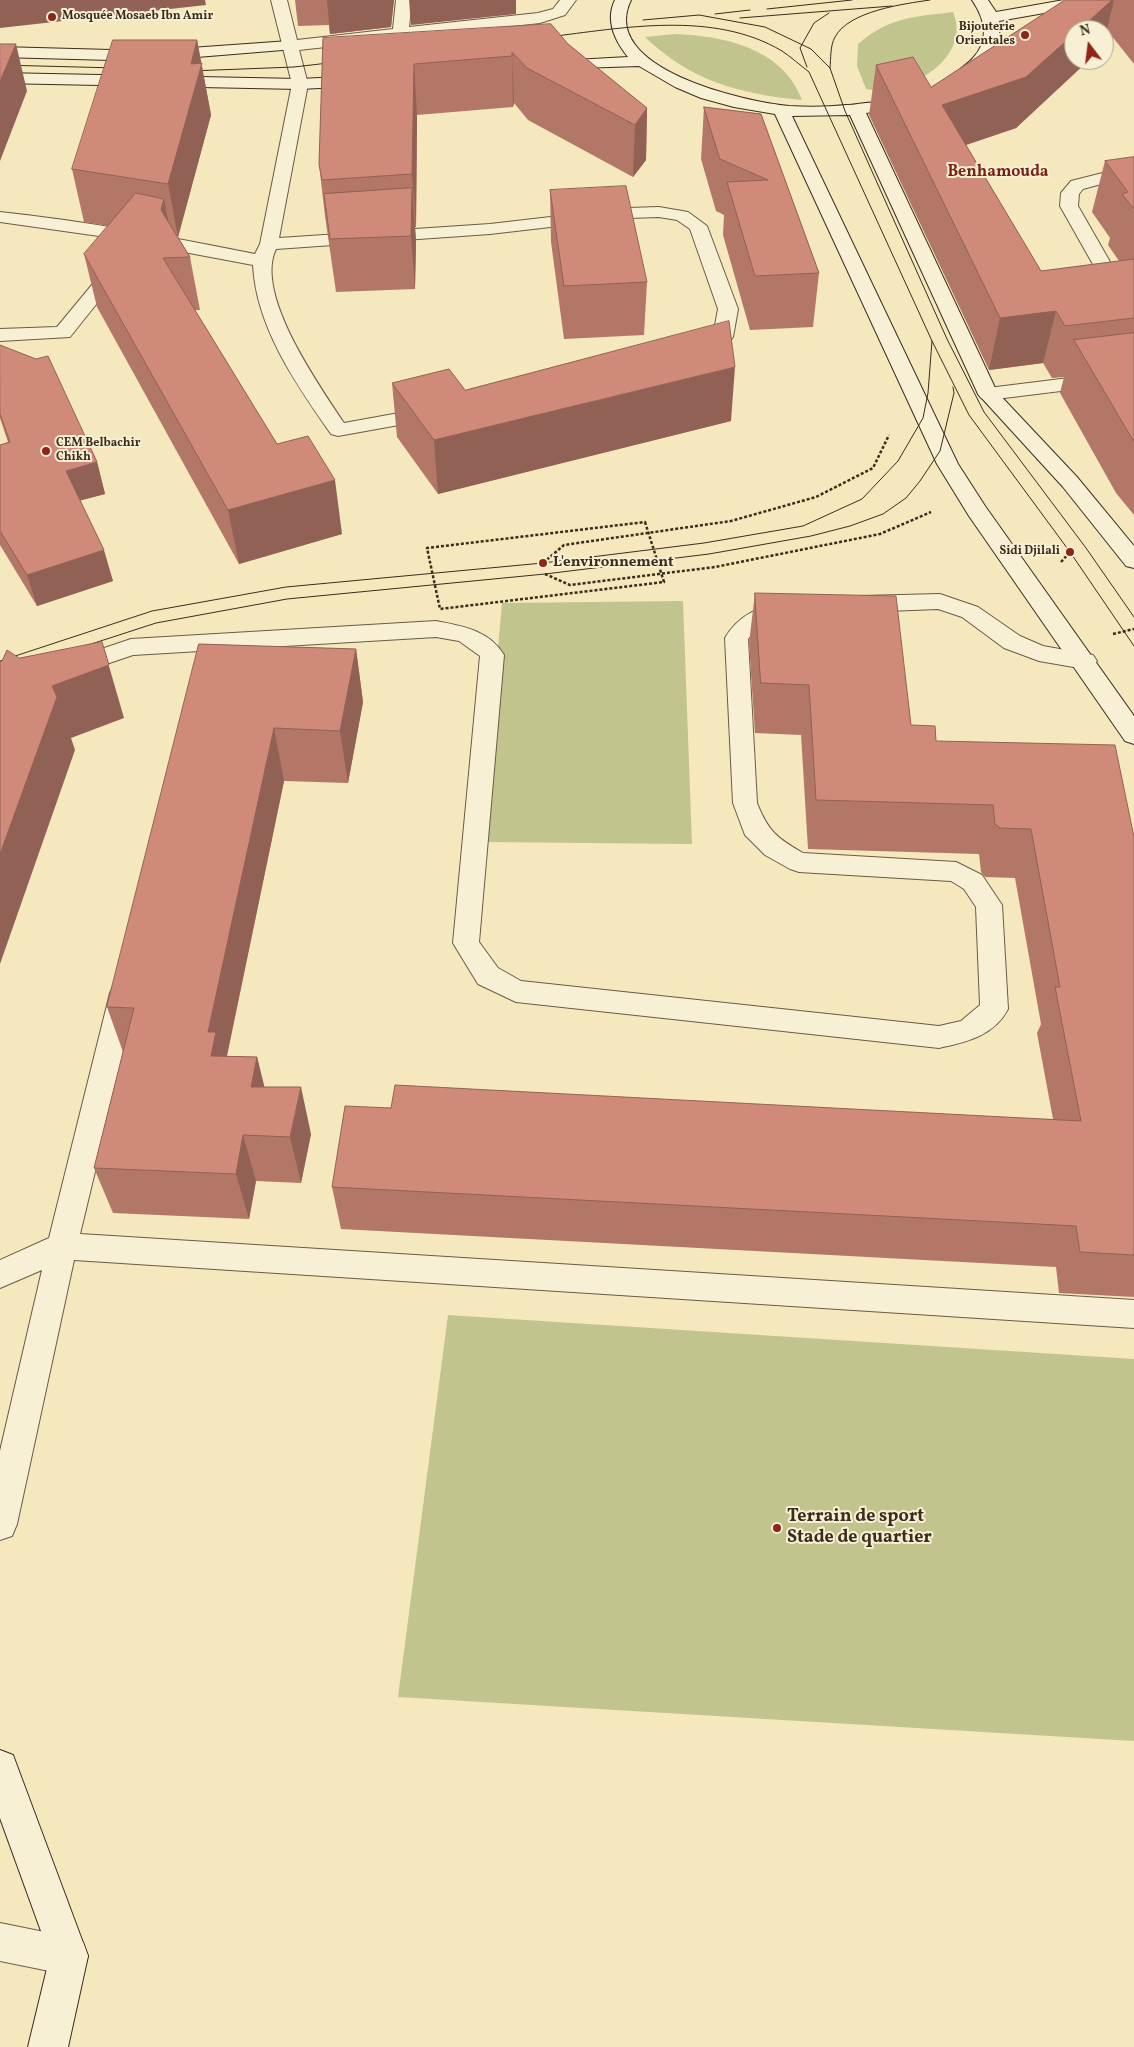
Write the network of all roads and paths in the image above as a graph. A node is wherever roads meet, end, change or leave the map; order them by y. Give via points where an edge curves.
1 (279, 0) edge
2 (404, 0) edge
3 (568, 0) edge
4 (623, 0) edge
5 (980, 0) edge
6 (1106, 0) edge
7 (991, 18) junction
8 (402, 33) junction
9 (289, 46) junction
10 (0, 52) edge
11 (641, 61) junction
12 (536, 68) edge
13 (0, 78) edge
14 (374, 80) edge
15 (300, 84) junction
16 (949, 86) edge
17 (890, 104) edge
18 (781, 110) junction
19 (856, 110) junction
20 (1134, 170) edge
21 (0, 217) edge
22 (142, 237) junction
23 (265, 253) junction
24 (1134, 283) edge
25 (0, 335) edge
26 (697, 363) edge
27 (1134, 376) edge
28 (913, 387) junction
29 (988, 394) junction
30 (445, 411) edge
31 (966, 496) junction
32 (648, 533) junction
33 (1134, 561) edge
34 (542, 562) dead end
35 (545, 574) dead end
36 (662, 574) junction
37 (836, 605) edge
38 (808, 606) edge
39 (210, 644) junction
40 (1085, 661) junction
41 (203, 672) edge
42 (0, 692) edge
43 (1134, 735) edge
44 (130, 970) edge
45 (62, 1246) junction
46 (0, 1274) edge
47 (1134, 1314) edge
48 (0, 1524) edge
49 (0, 1768) edge
50 (0, 1942) edge
51 (68, 1956) junction
52 (48, 2047) edge

1 - 9 street
2 - 8 street
3 - 8 street via 559,12 540,18
4 - 11 street via 618,22 620,29 627,45
5 - 7 street
6 - 7 street
7 - 16 street via 992,43 978,66
8 - 9 street
9 - 10 street via 148,56
9 - 15 street
11 - 12 street
11 - 18 street via 677,83 701,92 725,100
13 - 15 street
14 - 15 street
15 - 23 street
17 - 19 street
18 - 19 street
18 - 28 street
19 - 29 street
20 - 24 street via 1077,185 1070,192 1070,206 1106,271 1120,280
21 - 22 street
22 - 23 street
22 - 25 street via 63,333
23 - 26 street via 628,212 682,216 698,226 728,309 723,337 706,360
23 - 30 street via 264,289 278,330 338,430
27 - 29 street
28 - 31 street via 923,418
28 - 32 path via 873,468 816,497 731,521
29 - 33 street via 1070,482
31 - 36 path via 880,534 715,567
31 - 40 street
32 - 34 path via 564,545
32 - 36 path
32 - 36 path via 645,522 427,548 440,609 664,582
35 - 36 path via 570,585
37 - 40 street via 940,601 970,612 1012,642
38 - 39 street via 768,612 743,626 736,638 745,803 754,828 774,848 799,862 956,872 973,882 989,905 994,1009 968,1030 939,1037 516,991 488,976 466,943 492,655 483,642 436,628
39 - 41 street
39 - 42 street via 131,646
40 - 43 street
44 - 45 street
45 - 46 street
45 - 47 street
45 - 48 street
49 - 51 street
50 - 51 street
51 - 52 street

